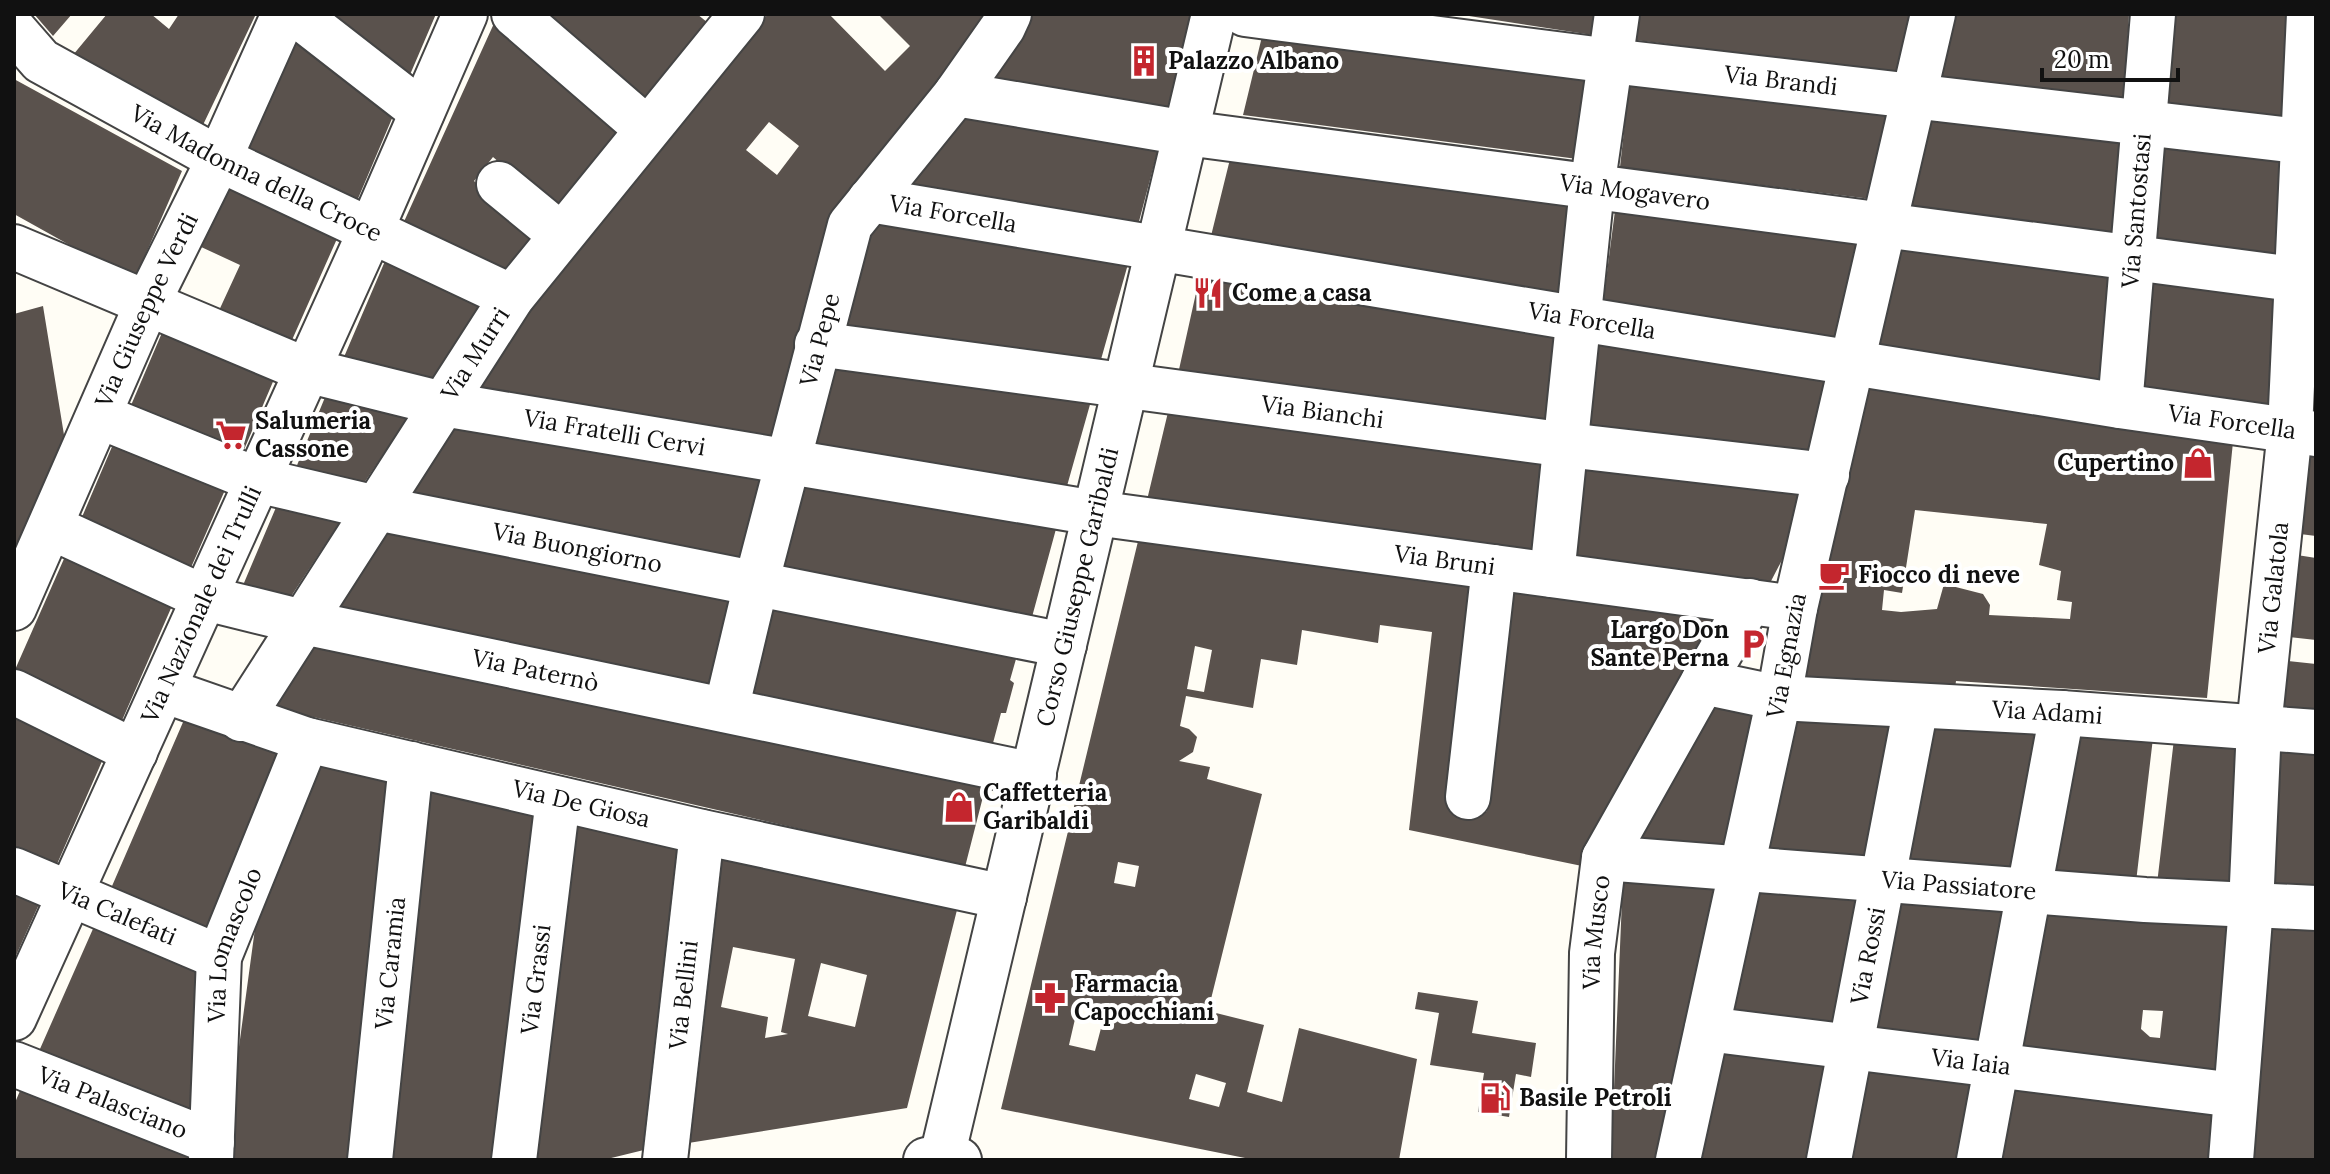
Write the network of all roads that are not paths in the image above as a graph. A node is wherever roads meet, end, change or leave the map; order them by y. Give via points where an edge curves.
1 (284, 14) edge
2 (296, 14) edge
3 (465, 14) edge
4 (514, 14) edge
5 (742, 14) edge
6 (1009, 14) edge
7 (1214, 14) edge
8 (1245, 14) edge
9 (1617, 14) edge
10 (1933, 14) edge
11 (2153, 14) edge
12 (2309, 14) edge
13 (14, 30) edge
14 (1611, 61) junction
15 (956, 94) junction
16 (1916, 96) junction
17 (422, 112) junction
18 (2144, 122) junction
19 (647, 129) junction
20 (1186, 133) junction
21 (2310, 142) edge
22 (219, 159) junction
23 (499, 184) dead end
24 (1592, 188) junction
25 (870, 200) junction
26 (1884, 226) junction
27 (371, 230) junction
28 (561, 235) junction
29 (14, 247) edge
30 (1158, 250) junction
31 (2132, 259) junction
32 (2306, 280) edge
33 (512, 297) junction
34 (147, 304) junction
35 (1580, 319) junction
36 (817, 344) junction
37 (1854, 362) junction
38 (306, 370) junction
39 (1126, 387) junction
40 (443, 404) junction
41 (2120, 406) junction
42 (99, 416) junction
43 (2303, 432) edge
44 (1567, 445) junction
45 (787, 462) junction
46 (1827, 475) junction
47 (257, 480) junction
48 (376, 508) junction
49 (1095, 513) junction
50 (51, 527) junction
51 (2297, 546) edge
52 (1494, 567) junction
53 (1552, 575) junction
54 (756, 584) junction
55 (205, 598) junction
56 (1750, 601) junction
57 (14, 608) edge
58 (1795, 608) junction
59 (303, 622) junction
60 (1064, 645) junction
61 (1703, 682) junction
62 (163, 690) junction
63 (14, 692) edge
64 (1779, 698) junction
65 (1916, 706) junction
66 (726, 710) junction
67 (2062, 713) junction
68 (241, 719) junction
69 (2259, 727) junction
70 (2316, 732) edge
71 (307, 740) junction
72 (135, 752) junction
73 (411, 764) junction
74 (1034, 775) junction
75 (1468, 797) dead end
76 (558, 799) junction
77 (702, 832) junction
78 (1604, 858) junction
79 (1743, 867) junction
80 (14, 870) edge
81 (1883, 879) junction
82 (2029, 890) junction
83 (71, 893) junction
84 (1004, 897) junction
85 (2251, 906) junction
86 (2316, 908) edge
87 (219, 957) junction
88 (14, 1018) edge
89 (1707, 1029) junction
90 (1851, 1047) junction
91 (14, 1064) edge
92 (1996, 1065) junction
93 (2235, 1095) junction
94 (212, 1151) edge
95 (942, 1159) edge
96 (370, 1160) edge
97 (514, 1160) edge
98 (665, 1160) edge
99 (1589, 1160) edge
100 (1678, 1160) edge
101 (1829, 1160) edge
102 (1979, 1160) edge
103 (2231, 1160) edge

1 - 22 street, Via Giuseppe Verdi
2 - 17 street
3 - 17 street, Via Nazionale dei Trulli
4 - 19 street
5 - 19 street, Via Murri
6 - 15 street, Via Pepe
7 - 20 street, Corso Giuseppe Garibaldi
8 - 14 street, Via Brandi
9 - 14 street
10 - 16 street, Via Egnazia
11 - 18 street, Via Santostasi
12 - 21 street, Via Galatola
13 - 22 street, Via Madonna della Croce via 41,61
14 - 16 street, Via Brandi
14 - 24 street
15 - 20 street, Via Mogavero
15 - 25 street, Via Pepe
16 - 18 street, Via Brandi
16 - 26 street, Via Egnazia
17 - 27 street, Via Nazionale dei Trulli
18 - 21 street, Via Brandi
18 - 31 street, Via Santostasi
19 - 28 street, Via Murri
20 - 24 street, Via Mogavero
20 - 30 street, Corso Giuseppe Garibaldi
21 - 32 street, Via Galatola
22 - 27 street, Via Madonna della Croce
22 - 34 street, Via Giuseppe Verdi
23 - 28 street
24 - 26 street, Via Mogavero
24 - 35 street
25 - 30 street, Via Forcella
25 - 36 street, Via Pepe via 850,225
26 - 31 street, Via Mogavero
26 - 37 street, Via Egnazia
27 - 33 street, Via Madonna della Croce
27 - 38 street, Via Nazionale dei Trulli
28 - 33 street, Via Murri
29 - 34 street, Via Fratelli Cervi
30 - 35 street, Via Forcella
30 - 39 street, Corso Giuseppe Garibaldi
31 - 32 street, Via Mogavero
31 - 41 street, Via Santostasi
32 - 43 street, Via Galatola
33 - 40 street, Via Murri
34 - 38 street, Via Fratelli Cervi
34 - 42 street, Via Giuseppe Verdi
35 - 37 street, Via Forcella
35 - 44 street
36 - 39 street, Via Bianchi
36 - 45 street, Via Pepe
37 - 41 street, Via Forcella
37 - 46 street, Via Egnazia
38 - 40 street, Via Fratelli Cervi
38 - 47 street, Via Nazionale dei Trulli
39 - 44 street, Via Bianchi
39 - 49 street, Corso Giuseppe Garibaldi
40 - 45 street, Via Fratelli Cervi
40 - 48 street, Via Murri
41 - 43 street, Via Forcella
42 - 47 street, Via Buongiorno
42 - 50 street, Via Giuseppe Verdi
43 - 51 street, Via Galatola
44 - 46 street, Via Bianchi
44 - 53 street
45 - 49 street, Via Fratelli Cervi
45 - 54 street, Via Pepe
46 - 58 street, Via Egnazia
47 - 48 street, Via Buongiorno
47 - 55 street, Via Nazionale dei Trulli
48 - 54 street, Via Buongiorno
48 - 59 street, Via Murri
49 - 52 street, Via Bruni
49 - 60 street, Corso Giuseppe Garibaldi
50 - 55 street, Via Paternò
50 - 57 street, Via Giuseppe Verdi
51 - 69 street, Via Galatola
52 - 53 street, Via Bruni
52 - 75 street
53 - 56 street, Via Bruni
54 - 60 street, Via Buongiorno
54 - 66 street, Via Pepe
55 - 59 street, Via Paternò
55 - 62 street, Via Nazionale dei Trulli
56 - 58 street, Via Bruni
56 - 61 street
58 - 64 street, Via Egnazia
59 - 66 street, Via Paternò
59 - 68 street, Via Murri
60 - 74 street, Corso Giuseppe Garibaldi
61 - 64 street
61 - 78 street, Via Musco
62 - 68 street, Via De Giosa
62 - 72 street, Via Nazionale dei Trulli
63 - 72 street
64 - 65 street, Via Adami
64 - 79 street, Via Egnazia
65 - 67 street, Via Adami
65 - 81 street, Via Rossi
66 - 74 street, Via Paternò
67 - 69 street, Via Adami
67 - 82 street
68 - 71 street, Via De Giosa
69 - 70 street, Via Adami
69 - 85 street, Via Galatola
71 - 73 street, Via De Giosa
71 - 87 street, Via Lomascolo
72 - 83 street, Via Nazionale dei Trulli
73 - 76 street, Via De Giosa
73 - 96 street, Via Caramia
74 - 84 street, Corso Giuseppe Garibaldi
76 - 77 street, Via De Giosa
76 - 97 street, Via Grassi
77 - 84 street, Via De Giosa
77 - 98 street, Via Bellini
78 - 79 street, Via Passiatore
78 - 99 street, Via Musco via 1592,953
79 - 81 street, Via Passiatore
79 - 89 street, Via Egnazia
80 - 83 street, Via Calefati
81 - 82 street, Via Passiatore
81 - 90 street, Via Rossi
82 - 85 street, Via Passiatore
82 - 92 street
83 - 87 street, Via Calefati
83 - 88 street, Via Nazionale dei Trulli
84 - 95 street, Corso Giuseppe Garibaldi
85 - 86 street, Via Passiatore
85 - 93 street, Via Galatola
87 - 94 street, Via Lomascolo
89 - 90 street, Via Iaia
89 - 100 street, Via Egnazia
90 - 92 street, Via Iaia
90 - 101 street, Via Rossi
91 - 94 street, Via Palasciano
92 - 93 street, Via Iaia
92 - 102 street
93 - 103 street, Via Galatola

